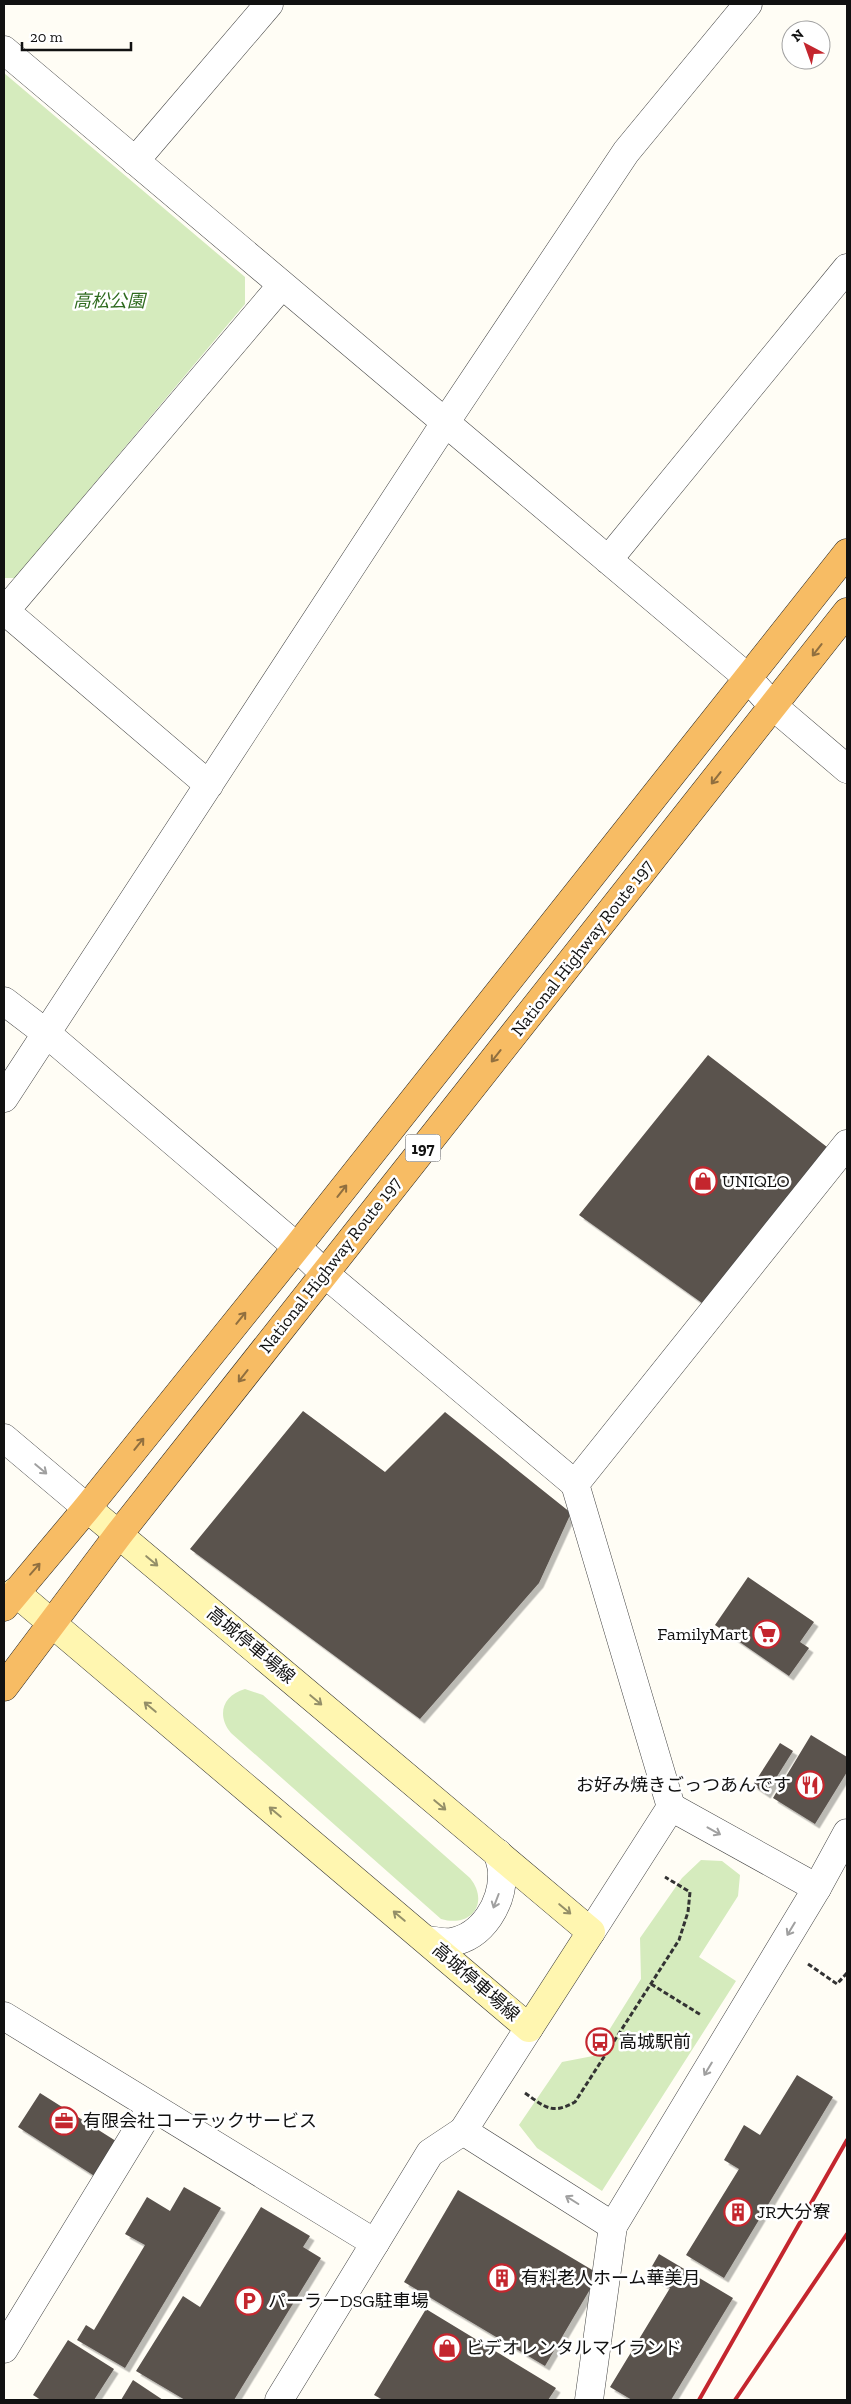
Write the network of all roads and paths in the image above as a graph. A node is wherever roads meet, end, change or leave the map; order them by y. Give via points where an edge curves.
1 (269, 4) edge
2 (748, 4) edge
3 (4, 50) edge
4 (135, 161) junction
5 (847, 268) edge
6 (282, 285) junction
7 (446, 423) junction
8 (847, 553) edge
9 (608, 560) junction
10 (4, 611) edge
11 (847, 612) edge
12 (747, 677) junction
13 (773, 706) junction
14 (847, 769) edge
15 (209, 785) junction
16 (4, 1001) edge
17 (46, 1033) junction
18 (4, 1098) edge
19 (847, 1144) edge
20 (298, 1248) junction
21 (324, 1273) junction
22 (4, 1438) edge
23 (575, 1484) junction
24 (87, 1508) junction
25 (119, 1534) junction
26 (8, 1594) edge
27 (52, 1624) junction
28 (4, 1687) edge
29 (671, 1807) junction
30 (847, 1833) edge
31 (498, 1854) junction
32 (636, 1860) junction
33 (816, 1888) junction
34 (591, 1932) junction
35 (428, 1940) junction
36 (781, 1946) junction
37 (847, 1973) edge
38 (650, 1984) junction
39 (4, 2016) edge
40 (529, 2028) junction
41 (729, 2033) junction
42 (499, 2074) junction
43 (151, 2108) junction
44 (463, 2131) junction
45 (613, 2226) junction
46 (375, 2243) junction
47 (4, 2349) edge
48 (279, 2400) edge
49 (589, 2400) edge

1 - 4 street
2 - 7 street via 626,152
3 - 4 street
4 - 6 street
5 - 9 street
6 - 7 street
6 - 10 street
7 - 9 street
7 - 15 street
8 - 12 highway, National Highway Route 197 / 197
9 - 12 street
10 - 15 street
11 -> 13 highway, National Highway Route 197 / 197
12 - 13 street
20 -> 12 highway, National Highway Route 197 / 197
13 - 14 street
13 -> 21 highway, National Highway Route 197 / 197
15 - 17 street
16 - 17 street
17 - 18 street
17 - 20 street
19 - 23 street
20 - 21 street
24 -> 20 highway, National Highway Route 197 / 197
21 - 23 street
21 -> 25 highway, National Highway Route 197 / 197
22 -> 24 street
23 - 29 street
24 - 25 main road, 高城停車場線
26 -> 24 highway, National Highway Route 197 / 197
25 - 27 highway, National Highway Route 197 / 197
25 -> 31 main road, 高城停車場線
26 - 27 main road, 高城停車場線
27 - 28 highway, National Highway Route 197 / 197
35 -> 27 main road, 高城停車場線
29 - 32 street
29 -> 33 street
30 - 33 street
31 -> 34 main road, 高城停車場線
31 -> 35 street via 502,1872 498,1896 488,1919 469,1936 450,1942
32 - 34 street
32 - 38 path via 690,1892 688,1912 679,1940
33 -> 36 street
34 - 40 main road, 高城停車場線
35 - 40 main road, 高城停車場線
36 - 37 path via 837,1984
36 - 41 street
38 - 41 path
38 - 42 path via 575,2102 562,2110 548,2109
39 - 43 street
40 - 42 street
41 -> 45 street
42 - 44 street
43 - 46 street
43 - 47 street
45 -> 44 street
44 - 46 street via 430,2153
45 - 49 street
46 - 48 street

